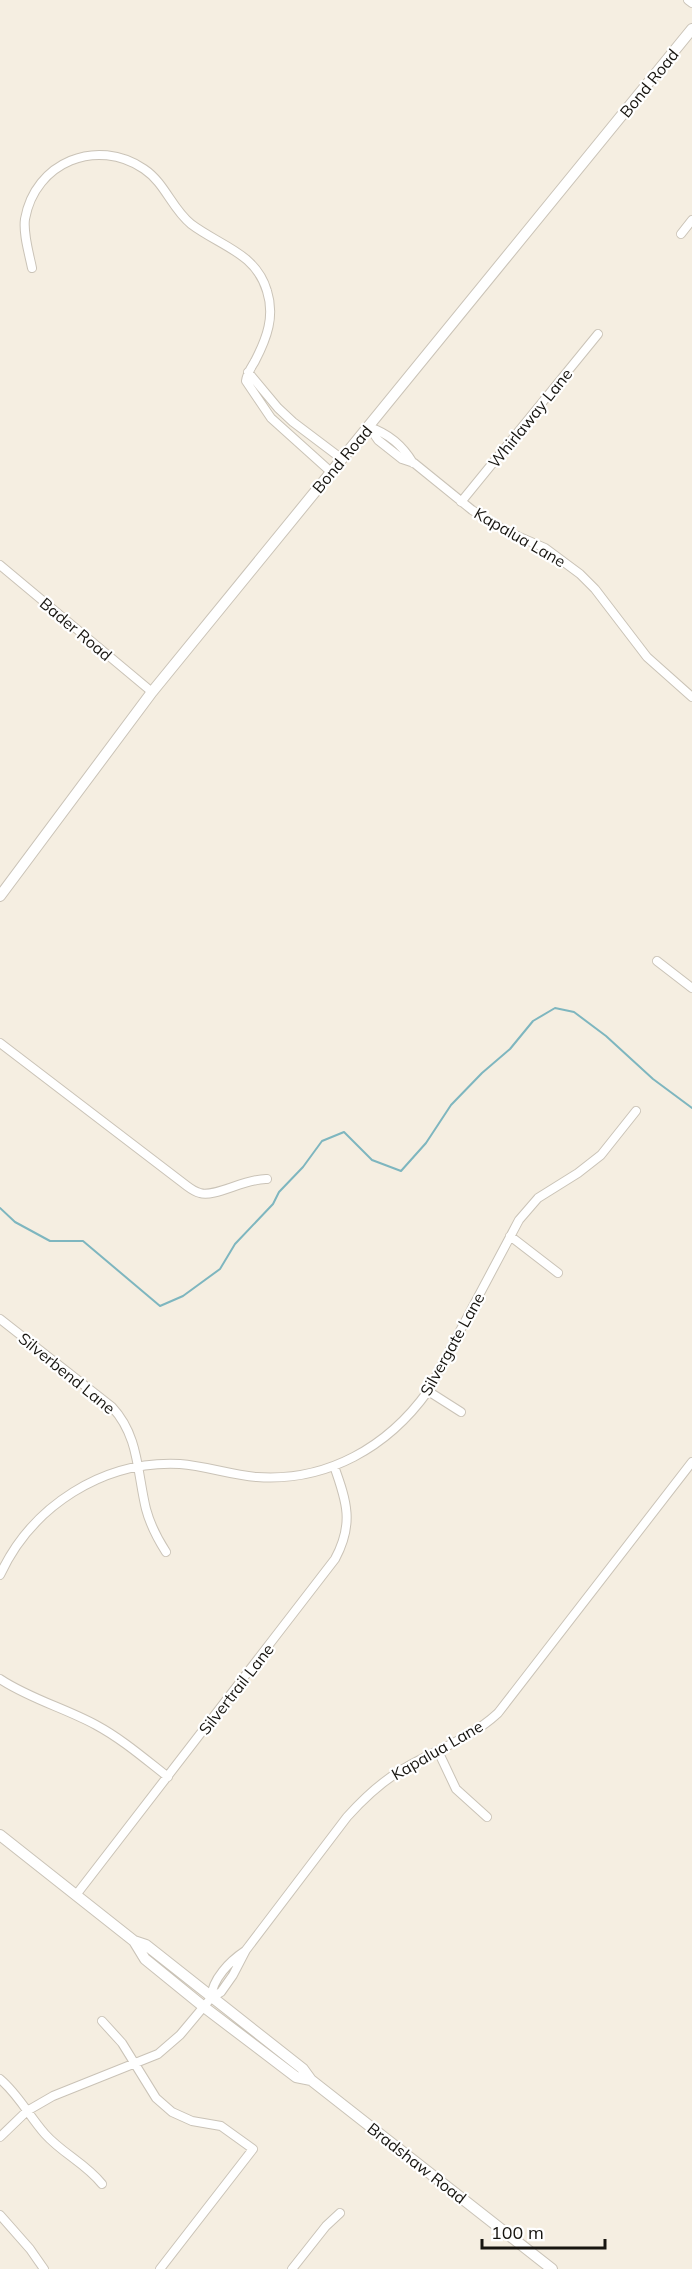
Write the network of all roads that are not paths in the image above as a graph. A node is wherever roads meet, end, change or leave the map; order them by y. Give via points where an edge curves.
1 (692, 29) edge
2 (692, 220) edge
3 (681, 234) dead end
4 (32, 268) dead end
5 (598, 334) dead end
6 (248, 372) junction
7 (369, 427) junction
8 (342, 459) junction
9 (331, 472) junction
10 (461, 502) junction
11 (0, 565) edge
12 (152, 692) junction
13 (691, 695) edge
14 (0, 896) edge
15 (657, 961) dead end
16 (692, 988) edge
17 (0, 1043) edge
18 (636, 1111) dead end
19 (267, 1179) dead end
20 (510, 1236) junction
21 (558, 1274) dead end
22 (0, 1319) edge
23 (428, 1391) junction
24 (460, 1412) dead end
25 (692, 1462) edge
26 (334, 1466) junction
27 (139, 1467) junction
28 (166, 1552) dead end
29 (0, 1575) edge
30 (0, 1679) edge
31 (438, 1751) junction
32 (168, 1777) junction
33 (487, 1817) dead end
34 (0, 1835) edge
35 (76, 1895) junction
36 (134, 1941) junction
37 (211, 1998) junction
38 (204, 2007) junction
39 (102, 2021) dead end
40 (134, 2064) junction
41 (0, 2079) edge
42 (311, 2080) junction
43 (27, 2111) junction
44 (0, 2138) edge
45 (102, 2184) dead end
46 (340, 2213) dead end
47 (0, 2215) edge
48 (545, 2267) edge
49 (44, 2269) edge
50 (160, 2269) edge
51 (292, 2269) edge

1 - 7 main road, Bond Road
2 - 3 street
4 - 6 street via 25,222 38,185 50,172 72,159 104,156 128,161 154,178 188,222 244,257 262,275 271,311 269,327
5 - 10 street, Whirlaway Lane
6 - 8 street via 293,422
6 - 9 street via 249,388 271,418
7 - 8 main road, Bond Road
7 - 10 street, Kapalua Lane via 378,440 402,459 414,463
8 - 9 main road, Bond Road
9 - 12 main road, Bond Road
10 - 13 street, Kapalua Lane via 488,521 545,548 580,574 647,657
11 - 12 street, Bader Road
12 - 14 main road, Bond Road
15 - 16 street
17 - 19 street via 202,1195
18 - 20 street, Silvergate Lane via 590,1165 538,1198
20 - 21 street
20 - 23 street, Silvergate Lane
22 - 27 street, Silverbend Lane via 119,1415 132,1436
23 - 24 street
23 - 26 street, Silvergate Lane via 386,1438
25 - 31 street, Kapalua Lane via 498,1713
26 - 27 street, Silvergate Lane via 273,1477 179,1464
26 - 32 street, Silvertrail Lane via 348,1521 335,1559
27 - 28 street, Silverbend Lane via 146,1509
27 - 29 street, Silvergate Lane via 89,1483 59,1502 30,1528
30 - 32 street via 95,1725
31 - 33 street via 456,1789
31 - 37 street, Kapalua Lane via 385,1780 347,1816 246,1950 234,1958 212,1986
32 - 35 street, Silvertrail Lane
34 - 35 main road, Bradshaw Road
35 - 36 main road, Bradshaw Road
36 - 37 main road, Bradshaw Road via 146,1945
36 - 38 main road, Bradshaw Road via 145,1959
37 - 38 street, Kapalua Lane
37 - 42 main road, Bradshaw Road via 303,2069
38 - 40 street, Kapalua Lane via 158,2054
38 - 42 main road, Bradshaw Road via 296,2077
39 - 40 street
40 - 43 street, Kapalua Lane via 53,2096
40 - 50 street via 156,2098 172,2112 192,2121 221,2126 253,2149
41 - 43 street
42 - 48 main road, Bradshaw Road
43 - 44 street, Kapalua Lane
43 - 45 street via 46,2135 90,2169
46 - 51 street
47 - 49 street

